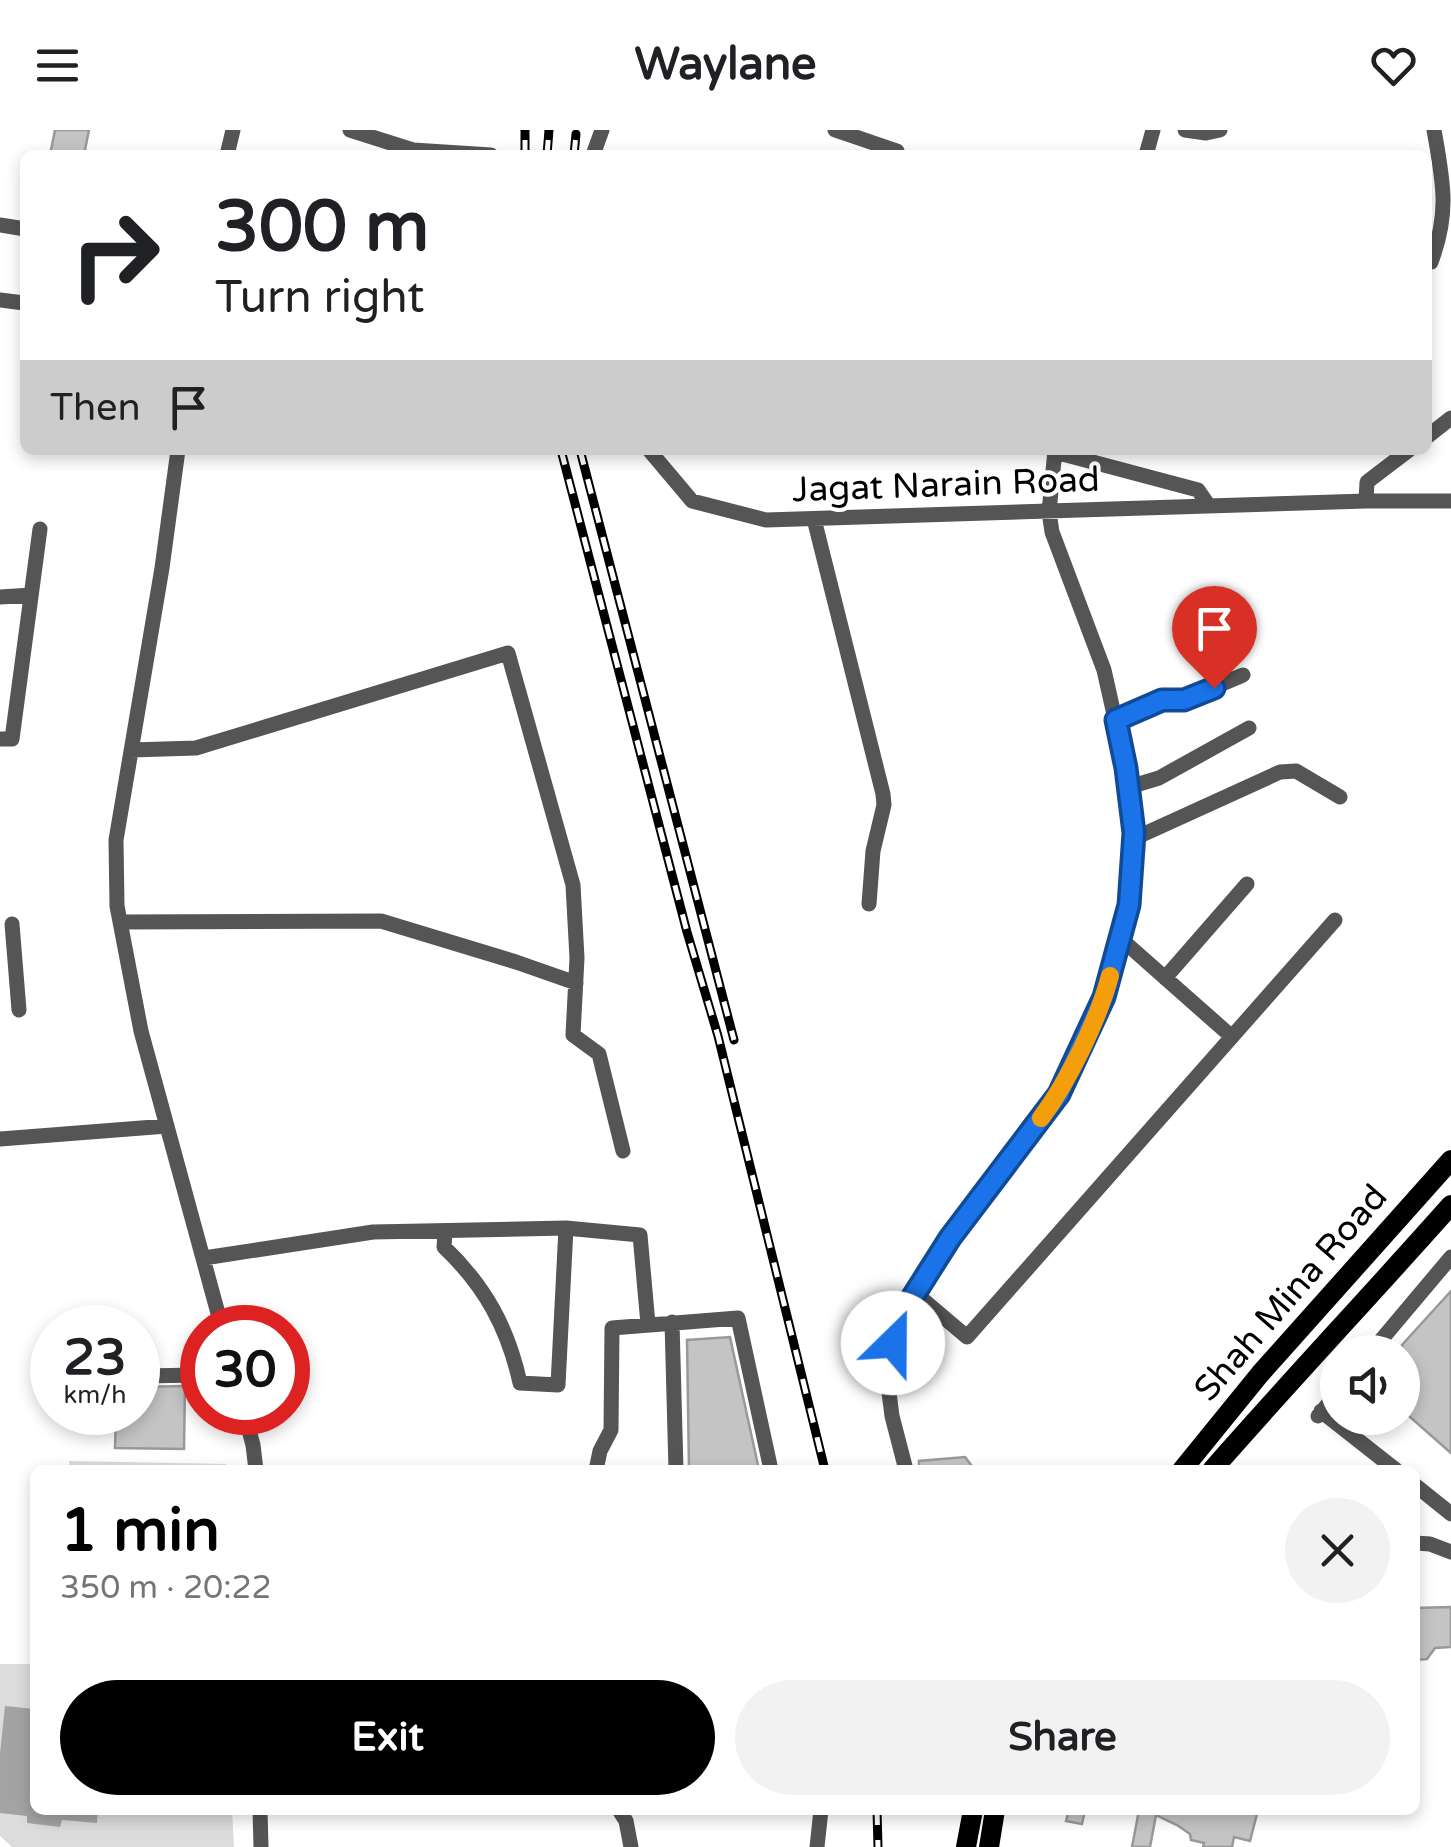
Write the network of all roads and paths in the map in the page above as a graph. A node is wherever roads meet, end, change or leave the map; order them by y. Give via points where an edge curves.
1 (350, 130) edge
2 (835, 130) edge
3 (1185, 130) edge
4 (1220, 130) edge
5 (1434, 130) edge
6 (413, 150) edge
7 (894, 150) edge
8 (1432, 259) edge
9 (177, 455) edge
10 (653, 455) edge
11 (1055, 455) edge
12 (1070, 455) edge
13 (1386, 458) edge
14 (1366, 501) junction
15 (1451, 501) edge
16 (1209, 506) junction
17 (1049, 512) junction
18 (814, 519) junction
19 (40, 530) dead end
20 (32, 595) junction
21 (0, 596) edge
22 (1243, 675) dead end
23 (1116, 720) junction
24 (1249, 728) dead end
25 (6, 739) edge
26 (131, 750) junction
27 (1128, 787) junction
28 (1340, 797) dead end
29 (1134, 839) junction
30 (1247, 884) dead end
31 (869, 904) dead end
32 (1335, 920) dead end
33 (120, 922) junction
34 (12, 924) dead end
35 (1120, 938) junction
36 (8, 976) edge
37 (1165, 978) junction
38 (576, 984) junction
39 (18, 1010) dead end
40 (1232, 1037) junction
41 (167, 1126) junction
42 (0, 1139) edge
43 (623, 1151) dead end
44 (1451, 1160) edge
45 (1451, 1205) edge
46 (566, 1228) junction
47 (444, 1232) junction
48 (204, 1258) junction
49 (1451, 1259) edge
50 (915, 1293) junction
51 (1326, 1302) junction
52 (216, 1305) edge
53 (1348, 1321) junction
54 (672, 1322) junction
55 (648, 1324) junction
56 (1386, 1335) edge
57 (249, 1435) edge
58 (1348, 1435) edge
59 (255, 1465) edge
60 (597, 1465) edge
61 (676, 1465) edge
62 (770, 1465) edge
63 (905, 1465) edge
64 (1186, 1465) edge
65 (1216, 1465) edge
66 (1389, 1465) edge
67 (1420, 1489) edge
68 (1451, 1514) edge
69 (1420, 1543) edge
70 (1451, 1552) edge
71 (260, 1815) edge
72 (622, 1815) edge
73 (820, 1815) edge
74 (972, 1815) edge
75 (994, 1815) edge
76 (261, 1847) edge
77 (631, 1847) edge
78 (817, 1847) edge
79 (966, 1847) edge
80 (990, 1847) edge

1 - 6 street
2 - 7 street
3 - 4 street
5 - 8 street via 1445,192
9 - 26 street
10 - 18 street, Jagat Narain Road via 692,501 766,520
11 - 17 street
12 - 16 street via 1198,490
13 - 14 street via 1367,482
14 - 15 street, Jagat Narain Road
14 - 16 street, Jagat Narain Road
16 - 17 street, Jagat Narain Road
17 - 18 street, Jagat Narain Road
17 - 23 street
18 - 31 street via 884,805
19 - 20 street
20 - 21 street
20 - 25 street
22 - 23 street
23 - 27 street
24 - 27 street via 1159,778
26 - 33 street via 116,840
26 - 38 street via 196,748 508,653 573,885
27 - 29 street
28 - 29 street via 1296,771 1280,772
29 - 35 street
30 - 37 street
32 - 40 street
33 - 38 street via 381,921
33 - 41 street
34 - 36 street
35 - 37 street
35 - 50 street via 1104,997 1059,1094
36 - 39 street
37 - 40 street
38 - 43 street via 573,1035 599,1054
40 - 50 street via 967,1337
41 - 42 street
41 - 48 street
44 - 51 main road, Shah Mina Road
45 - 53 main road, Shah Mina Road
46 - 47 street
46 - 47 street via 558,1386 520,1383 492,1303 444,1247
46 - 55 street via 640,1235
47 - 48 street via 374,1232
48 - 52 street
49 - 56 street
50 - 63 street via 900,1317 886,1369
51 - 53 main road
51 - 64 main road, Shah Mina Road
53 - 65 main road, Shah Mina Road
54 - 55 street
54 - 61 street
54 - 62 street via 738,1318
55 - 60 street via 612,1328 611,1430
57 - 59 street
58 - 66 street
67 - 68 street
69 - 70 street
71 - 76 street
72 - 77 street
73 - 78 street
74 - 79 main road
75 - 80 main road

